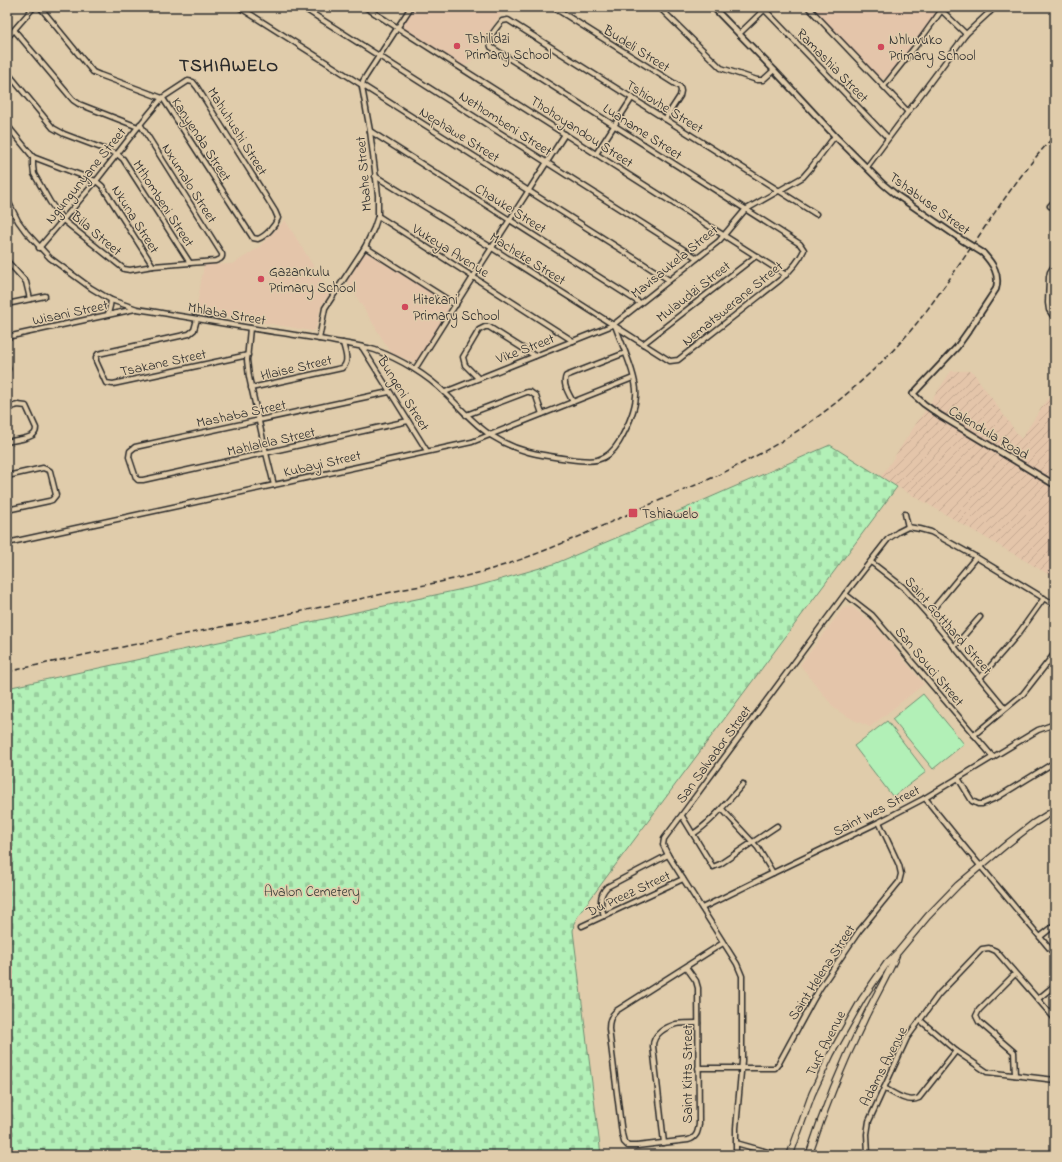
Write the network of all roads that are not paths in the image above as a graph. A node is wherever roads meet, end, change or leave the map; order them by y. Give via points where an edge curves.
1 (34, 7) edge
2 (40, 7) edge
3 (240, 7) edge
4 (302, 7) edge
5 (365, 7) edge
6 (410, 7) edge
7 (553, 7) edge
8 (659, 7) edge
9 (713, 7) edge
10 (808, 7) edge
11 (938, 7) edge
12 (985, 7) edge
13 (996, 7) edge
14 (765, 8) edge
15 (941, 11) junction
16 (990, 12) junction
17 (502, 21) joint
18 (398, 28) junction
19 (14, 31) junction
20 (739, 34) junction
21 (966, 34) junction
22 (7, 38) edge
23 (379, 56) junction
24 (774, 70) junction
25 (7, 72) edge
26 (362, 85) junction
27 (884, 86) junction
28 (162, 98) junction
29 (632, 98) junction
30 (908, 112) junction
31 (665, 119) junction
32 (7, 125) edge
33 (139, 125) junction
34 (614, 126) junction
35 (370, 131) junction
36 (565, 134) junction
37 (835, 136) junction
38 (888, 138) junction
39 (117, 154) junction
40 (596, 154) junction
41 (33, 157) junction
42 (546, 162) junction
43 (867, 167) junction
44 (375, 176) junction
45 (96, 182) junction
46 (528, 191) junction
47 (778, 191) junction
48 (7, 199) edge
49 (1055, 201) edge
50 (1050, 206) dead end
51 (745, 210) junction
52 (816, 214) dead end
53 (378, 216) junction
54 (63, 220) junction
55 (510, 220) junction
56 (276, 224) joint
57 (724, 236) junction
58 (365, 247) junction
59 (40, 248) junction
60 (492, 248) junction
61 (803, 252) joint
62 (222, 254) joint
63 (756, 256) junction
64 (697, 258) junction
65 (7, 261) edge
66 (190, 263) junction
67 (1055, 264) edge
68 (153, 266) junction
69 (786, 275) junction
70 (473, 277) junction
71 (669, 280) junction
72 (44, 296) dead end
73 (30, 299) junction
74 (111, 300) junction
75 (640, 303) junction
76 (7, 304) edge
77 (456, 305) junction
78 (137, 309) junction
79 (108, 314) junction
80 (197, 319) junction
81 (1055, 319) edge
82 (614, 326) junction
83 (250, 328) junction
84 (7, 336) edge
85 (319, 339) junction
86 (573, 341) junction
87 (343, 343) junction
88 (643, 344) junction
89 (362, 347) junction
90 (625, 353) junction
91 (248, 355) junction
92 (535, 356) junction
93 (668, 360) joint
94 (7, 365) edge
95 (415, 369) junction
96 (7, 371) edge
97 (478, 378) junction
98 (633, 378) junction
99 (251, 388) junction
100 (389, 392) junction
101 (444, 392) junction
102 (913, 394) joint
103 (573, 402) junction
104 (7, 408) edge
105 (542, 414) junction
106 (466, 415) junction
107 (259, 421) junction
108 (408, 421) junction
109 (490, 435) junction
110 (7, 442) edge
111 (427, 451) junction
112 (266, 453) junction
113 (7, 476) edge
114 (140, 480) joint
115 (274, 485) junction
116 (1055, 486) edge
117 (7, 510) edge
118 (905, 514) dead end
119 (908, 527) junction
120 (7, 544) edge
121 (976, 557) junction
122 (871, 562) junction
123 (845, 594) junction
124 (1044, 598) junction
125 (1055, 604) edge
126 (928, 615) junction
127 (980, 617) dead end
128 (954, 647) junction
129 (1055, 653) edge
130 (980, 678) junction
131 (1005, 708) junction
132 (1055, 724) edge
133 (974, 735) junction
134 (993, 757) junction
135 (1055, 762) edge
136 (958, 778) junction
137 (743, 784) dead end
138 (925, 798) junction
139 (722, 809) junction
140 (1055, 810) edge
141 (682, 816) junction
142 (879, 822) junction
143 (777, 826) dead end
144 (693, 834) junction
145 (752, 843) junction
146 (668, 855) junction
147 (980, 866) junction
148 (773, 873) junction
149 (683, 879) junction
150 (702, 908) junction
151 (604, 916) junction
152 (1055, 925) edge
153 (582, 926) dead end
154 (1040, 938) junction
155 (723, 943) junction
156 (898, 952) junction
157 (1055, 955) edge
158 (686, 967) junction
159 (1015, 974) junction
160 (1055, 986) edge
161 (1038, 999) junction
162 (1055, 1019) edge
163 (920, 1020) junction
164 (698, 1023) junction
165 (956, 1051) junction
166 (698, 1068) junction
167 (741, 1069) junction
168 (1015, 1076) junction
169 (1055, 1080) edge
170 (884, 1088) junction
171 (664, 1143) junction
172 (736, 1143) junction
173 (736, 1155) edge
174 (778, 1155) edge
175 (790, 1155) edge
176 (809, 1155) edge
177 (868, 1155) edge

1 - 19 street
2 - 28 street, Kanyenda Street via 93,72
3 - 26 street, Nephawe Street
4 - 23 street, Nethombeni Street
5 - 18 street, Thohoyandou Street
6 - 18 street
7 - 31 street, Budeli Street via 680,88 681,93
8 - 24 street via 721,68 758,80 763,80
9 - 20 street, Tshabuse Street
10 - 27 street
11 - 15 street
12 - 16 street
13 - 16 street
14 - 20 street
14 - 38 street, Ramashia Street
15 - 21 street
15 - 27 street
16 - 21 street
17 - 29 street, Tshiovhe Street via 511,21
17 - 34 street, Luaname Street via 490,38 491,47
18 - 23 street
18 - 36 street, Thohoyandou Street
19 - 22 street
19 - 33 street via 76,103
20 - 24 street, Tshabuse Street
21 - 30 street
23 - 26 street
23 - 42 street, Nethombeni Street
24 - 37 street, Tshabuse Street
25 - 39 street, Mthombeni Street via 53,128
26 - 35 street, Mbahe Street
26 - 46 street, Nephawe Street
27 - 30 street
28 - 33 street, Ngungunyane Street
28 - 56 street, Kanyenda Street via 253,238 261,238
28 - 56 street, Mahuhushi Street via 188,81 195,85 277,214
29 - 31 street, Tshiovhe Street
29 - 34 street
30 - 38 street
31 - 47 street, Tshiovhe Street
32 - 41 street
33 - 39 street, Ngungunyane Street
33 - 62 street, Nxumalo Street
34 - 40 street
34 - 51 street, Luaname Street
35 - 44 street, Mbahe Street
35 - 55 street, Chauke Street
36 - 40 street, Thohoyandou Street
36 - 42 street
37 - 43 street, Tshabuse Street
37 - 47 street, Mavisaukela Street via 803,177
38 - 43 street
39 - 45 street, Ngungunyane Street
39 - 66 street, Mthombeni Street via 123,159
40 - 57 street, Thohoyandou Street
41 - 45 street, Nkuna Street
41 - 54 street, Bila Street via 34,174
42 - 46 street
42 - 64 street, Nethombeni Street
43 - 102 street, Tshabuse Street, bridge via 895,194 983,253 996,271 996,289 957,348
44 - 53 street, Mbahe Street
44 - 60 street, Macheke Street
45 - 54 street, Ngungunyane Street
45 - 68 street, Nkuna Street via 102,186
46 - 55 street
46 - 71 street, Nephawe Street
47 - 51 street, Mavisaukela Street
47 - 52 street, Tshiovhe Street
48 - 59 street, Mhlaba Street via 18,221
49 - 50 street
51 - 57 street, Mavisaukela Street
51 - 61 street, Luaname Street via 800,244 804,248
53 - 58 street, Mbahe Street
53 - 70 street, Vukeya Avenue
54 - 59 street, Ngungunyane Street
54 - 68 street, Bila Street via 124,269
55 - 60 street
55 - 75 street, Chauke Street
57 - 63 street, Thohoyandou Street
57 - 64 street, Mavisaukela Street
58 - 77 street
58 - 85 street, Mbahe Street via 325,308
59 - 74 street, Mhlaba Street via 65,269
60 - 70 street
60 - 82 street, Macheke Street
61 - 69 street, Nematswerane Street
62 - 66 street, Bila Street via 220,259 215,261
63 - 69 street, Thohoyandou Street
63 - 88 street, Mulaudzi Street
64 - 71 street, Mavisaukela Street
65 - 73 street via 26,282
66 - 68 street, Bila Street
67 - 81 street via 1048,282 1048,307
69 - 93 street, Nematswerane Street via 678,360
70 - 77 street
70 - 86 street, Vukeya Avenue
71 - 75 street, Mavisaukela Street
72 - 73 street
73 - 76 street
74 - 78 street, Mhlaba Street
74 - 79 street
75 - 82 street, Mavisaukela Street
77 - 95 street
78 - 79 street, Wisani Street
78 - 80 street, Mhlaba Street
79 - 84 street, Wisani Street
80 - 83 street, Mhlaba Street
80 - 91 street, Tsakane Street via 194,330 189,334 101,353 96,357 96,361 106,383
82 - 86 street, Vike Street
82 - 88 street, Macheke Street
82 - 90 street, Mhlaba Street
83 - 85 street, Mhlaba Street
83 - 91 street
85 - 87 street, Mhlaba Street
86 - 92 street, Vike Street
87 - 89 street, Mhlaba Street
87 - 99 street, Hlaise Street via 347,360 342,368
88 - 93 street, Macheke Street
89 - 95 street, Mhlaba Street via 387,355
89 - 100 street, Bungeni Street
90 - 98 street, Mhlaba Street
90 - 103 street via 566,376 565,386
91 - 99 street
92 - 97 street, Vike Street
92 - 97 street via 485,326 479,330 463,358 465,366
94 - 96 street
95 - 101 street, Mhlaba Street
97 - 101 street, Vike Street
98 - 103 street, Kubayi Street
98 - 109 street, Mhlaba Street via 636,396 628,425 614,449 601,460 585,461 525,452
99 - 107 street
100 - 107 street, Mashaba Street
100 - 108 street, Bungeni Street
101 - 106 street, Mhlaba Street
102 - 116 street, Calendula Road via 941,416
103 - 105 street, Kubayi Street
104 - 110 street via 26,406 36,428 30,437
105 - 106 street via 535,394 527,392
105 - 109 street, Kubayi Street
106 - 109 street, Mhlaba Street
107 - 112 street
107 - 114 street, Mashaba Street via 133,448 129,452 129,457 135,477
108 - 111 street, Bungeni Street
108 - 112 street, Mahlalela Street
109 - 111 street, Kubayi Street via 472,442
111 - 115 street, Kubayi Street
112 - 114 street, Mahlalela Street
112 - 115 street
113 - 117 street via 43,468 50,471 56,492 52,500
115 - 120 street, Kubayi Street
118 - 119 street
119 - 121 street via 928,531
119 - 122 street, San Salvador Street via 888,539
121 - 124 street
121 - 126 street
122 - 123 street, San Salvador Street
122 - 126 street, Saint Gotthard Street via 903,587
123 - 133 street, San Souci Street via 878,622
123 - 141 street, San Salvador Street
124 - 125 street
124 - 130 street via 1019,633
126 - 128 street, Saint Gotthard Street
127 - 128 street
128 - 130 street, Saint Gotthard Street
129 - 131 street via 1027,689
130 - 131 street, Saint Gotthard Street
131 - 133 street
132 - 134 street, Saint Ives Street via 1041,729
133 - 134 street, San Souci Street
134 - 136 street, Saint Ives Street
135 - 136 street via 982,804 972,801
136 - 138 street, Saint Ives Street
137 - 139 street
138 - 142 street, Saint Ives Street
138 - 147 street
139 - 144 street
139 - 145 street
140 - 147 main road, Turf Avenue via 1018,835
141 - 144 street
141 - 146 street, San Salvador Street via 664,840 663,846
142 - 148 street, Saint Ives Street
142 - 167 street, Saint Helena Street via 899,865 899,882 857,935 820,988 775,1068
143 - 145 street
144 - 145 street via 714,867
145 - 148 street
146 - 149 street, San Salvador Street
146 - 151 street via 607,887 601,899
147 - 154 street
147 - 156 main road, Turf Avenue via 944,898
148 - 150 street, Saint Ives Street
149 - 150 street, San Salvador Street
149 - 151 street, Du Preez Street
150 - 155 street, San Salvador Street
151 - 153 street, Du Preez Street
152 - 154 street
154 - 157 street
155 - 158 street
155 - 167 street, San Salvador Street via 742,976
156 - 175 main road, Turf Avenue via 877,977 841,1035 812,1094
156 - 176 main road, Turf Avenue via 828,1098
158 - 164 street, Saint Kitts Street via 698,988
158 - 171 street, Saint Kitts Street via 616,1011 609,1023 624,1142 626,1145 634,1146
159 - 161 street, Adams Avenue
159 - 163 street, Adams Avenue via 996,951 982,949 949,983
159 - 168 street via 976,1016 979,1022 1014,1052
160 - 161 street
161 - 162 street, Adams Avenue
163 - 165 street
163 - 170 street, Adams Avenue via 903,1046
164 - 166 street, Saint Kitts Street
164 - 171 street via 674,1025 659,1033 654,1039
165 - 168 street via 987,1072
165 - 170 street via 919,1098 908,1099
166 - 167 street, Saint Helena Street
166 - 171 street, Saint Kitts Street via 697,1134 691,1139
167 - 172 street, San Salvador Street
168 - 169 street
170 - 177 street, Adams Avenue via 869,1121
172 - 173 street, San Salvador Street
172 - 174 street

